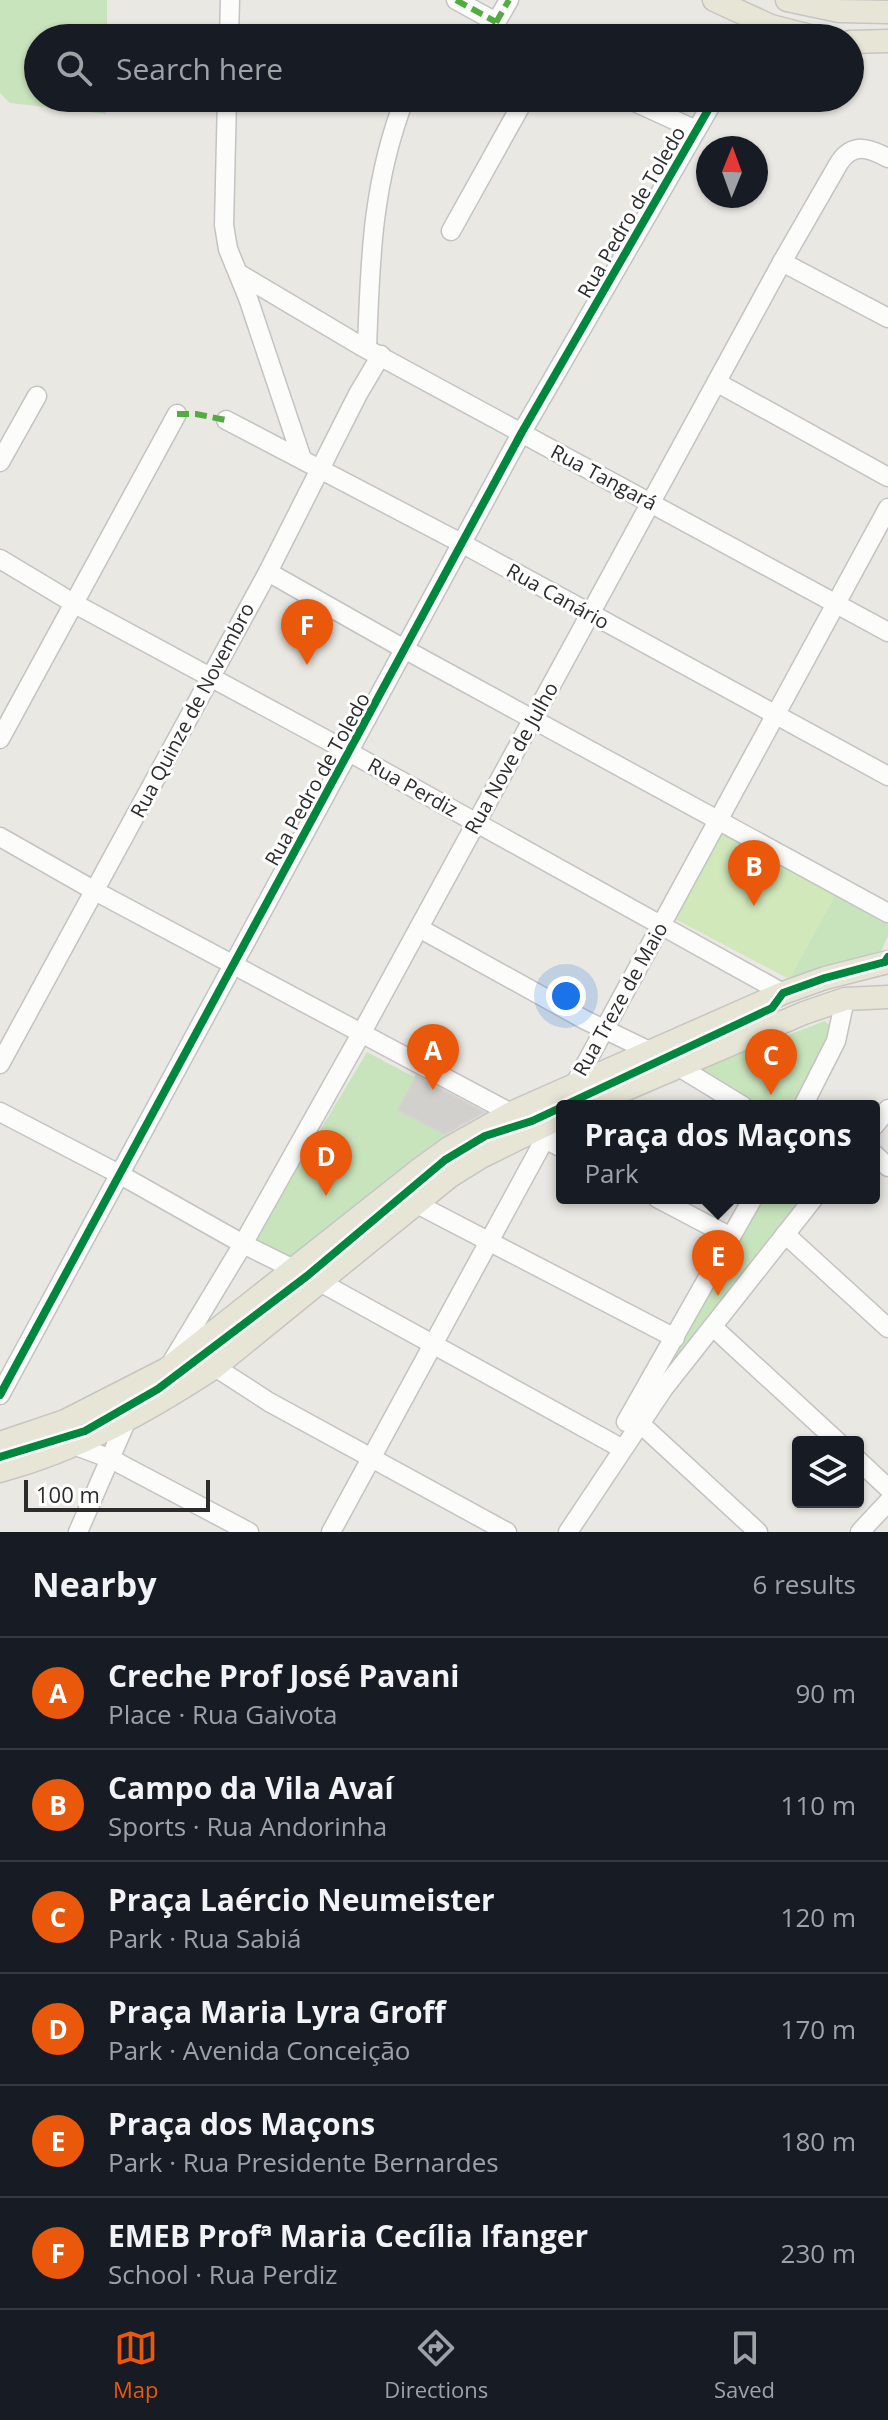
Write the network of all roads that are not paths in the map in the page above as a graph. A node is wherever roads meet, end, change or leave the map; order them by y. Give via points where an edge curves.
1 (230, 0) edge
2 (456, 0) edge
3 (509, 0) edge
4 (714, 0) edge
5 (787, 0) edge
6 (816, 7) junction
7 (888, 12) edge
8 (229, 24) edge
9 (485, 24) edge
10 (495, 24) edge
11 (767, 24) edge
12 (814, 24) edge
13 (888, 41) edge
14 (864, 42) edge
15 (227, 112) edge
16 (400, 112) edge
17 (517, 112) edge
18 (657, 112) edge
19 (707, 112) edge
20 (696, 130) junction
21 (888, 158) edge
22 (451, 231) dead end
23 (782, 262) junction
24 (238, 273) junction
25 (888, 318) edge
26 (370, 350) junction
27 (718, 383) junction
28 (37, 396) dead end
29 (177, 414) dead end
30 (226, 420) dead end
31 (522, 432) junction
32 (302, 459) junction
33 (0, 462) edge
34 (320, 471) junction
35 (888, 477) edge
36 (653, 502) junction
37 (888, 508) edge
38 (463, 544) junction
39 (0, 559) edge
40 (268, 572) junction
41 (75, 604) junction
42 (837, 605) junction
43 (590, 613) junction
44 (888, 632) edge
45 (406, 650) junction
46 (210, 677) junction
47 (777, 714) junction
48 (533, 719) junction
49 (0, 739) edge
50 (349, 752) junction
51 (888, 776) edge
52 (719, 819) junction
53 (475, 823) junction
54 (0, 837) edge
55 (95, 891) junction
56 (888, 913) edge
57 (662, 924) junction
58 (419, 928) junction
59 (887, 961) edge
60 (234, 965) junction
61 (888, 988) edge
62 (783, 993) junction
63 (888, 997) edge
64 (845, 999) junction
65 (604, 1029) junction
66 (361, 1034) junction
67 (652, 1051) junction
68 (0, 1064) edge
69 (680, 1067) junction
70 (571, 1087) junction
71 (565, 1100) edge
72 (601, 1100) edge
73 (733, 1100) edge
74 (806, 1100) edge
75 (0, 1112) edge
76 (511, 1113) junction
77 (553, 1125) edge
78 (119, 1174) junction
79 (415, 1203) junction
80 (668, 1204) edge
81 (750, 1204) edge
82 (809, 1204) edge
83 (785, 1234) junction
84 (731, 1237) junction
85 (489, 1240) junction
86 (243, 1244) junction
87 (292, 1269) junction
88 (320, 1282) junction
89 (713, 1327) junction
90 (888, 1328) edge
91 (675, 1338) junction
92 (431, 1343) junction
93 (215, 1367) junction
94 (167, 1369) junction
95 (0, 1395) edge
96 (635, 1418) junction
97 (126, 1422) junction
98 (831, 1436) edge
99 (0, 1443) edge
100 (76, 1446) junction
101 (618, 1446) junction
102 (111, 1459) junction
103 (370, 1459) junction
104 (864, 1466) edge
105 (0, 1471) edge
106 (888, 1488) edge
107 (888, 1502) edge
108 (569, 1530) edge
109 (78, 1532) edge
110 (249, 1532) edge
111 (331, 1532) edge
112 (507, 1532) edge
113 (758, 1532) edge
114 (860, 1532) edge

1 - 8 street
2 - 9 street
3 - 10 street
4 - 11 main road
5 - 6 main road
6 - 7 main road
6 - 12 street
13 - 14 main road
15 - 24 street via 224,225
16 - 26 street via 379,183
17 - 22 street
18 - 20 street
19 - 20 street, Rua Pedro de Toledo
20 - 31 street, Rua Pedro de Toledo
21 - 23 street, Rua Nove de Julho via 854,149 839,163
23 - 25 street
23 - 27 street, Rua Nove de Julho
24 - 26 street, Rua Tangará
24 - 32 street
26 - 31 street, Rua Tangará
26 - 34 street, Rua Quinze de Novembro via 358,394
27 - 35 street
27 - 36 street, Rua Nove de Julho
28 - 33 street
29 - 41 street
30 - 32 street, Rua Canário
31 - 36 street, Rua Tangará
31 - 38 street, Rua Pedro de Toledo
32 - 34 street, Rua Canário
34 - 38 street, Rua Canário
34 - 40 street, Rua Quinze de Novembro
36 - 42 street, Rua Tangará
36 - 43 street, Rua Nove de Julho
37 - 42 street, Rua Treze de Maio
38 - 43 street, Rua Canário
38 - 45 street, Rua Pedro de Toledo
39 - 41 street, Rua Perdiz
40 - 45 street
40 - 46 street, Rua Quinze de Novembro
41 - 46 street, Rua Perdiz
41 - 49 street
42 - 44 street, Rua Tangará
42 - 47 street, Rua Treze de Maio
43 - 47 street, Rua Canário
43 - 48 street, Rua Nove de Julho
45 - 48 street
45 - 50 street, Rua Pedro de Toledo
46 - 50 street, Rua Perdiz
46 - 55 street, Rua Quinze de Novembro
47 - 51 street, Rua Canário
47 - 52 street, Rua Treze de Maio
48 - 52 street
48 - 53 street, Rua Nove de Julho
50 - 53 street, Rua Perdiz
50 - 60 street, Rua Pedro de Toledo
52 - 56 street
52 - 57 street, Rua Treze de Maio
53 - 57 street, Rua Perdiz
53 - 58 street, Rua Nove de Julho
54 - 55 street
55 - 60 street
55 - 68 street, Rua Quinze de Novembro
57 - 62 street, Rua Perdiz
57 - 65 street, Rua Treze de Maio
58 - 65 street
58 - 66 street, Rua Nove de Julho
59 - 62 main road
60 - 66 street
60 - 78 street, Rua Pedro de Toledo
61 - 64 main road
62 - 67 main road
63 - 64 main road
64 - 69 main road
64 - 74 street via 836,1041
65 - 67 street
65 - 70 street, Rua Treze de Maio
66 - 76 street
66 - 86 street, Rua Nove de Julho
67 - 69 street
67 - 70 main road
69 - 72 main road
69 - 73 street
70 - 71 street, Rua Treze de Maio
70 - 76 main road
75 - 78 street
76 - 87 main road via 449,1148
77 - 79 main road via 481,1157
77 - 85 street, Rua Treze de Maio
78 - 86 street
78 - 95 street, Rua Pedro de Toledo
79 - 85 street
79 - 88 main road
80 - 84 street
81 - 84 street
82 - 83 street
83 - 89 street
83 - 90 street
84 - 91 street
85 - 91 street
85 - 92 street, Rua Treze de Maio
86 - 87 street
86 - 94 street, Rua Nove de Julho
87 - 88 street
87 - 94 main road
88 - 92 street
88 - 93 main road
89 - 96 street
89 - 98 street
91 - 96 street
92 - 101 street
92 - 103 street, Rua Treze de Maio
93 - 97 main road
93 - 103 street
94 - 97 main road via 124,1402
94 - 99 main road via 65,1421
96 - 101 street
96 - 113 street
97 - 100 main road
97 - 102 street
100 - 102 street
100 - 105 main road
101 - 108 street
102 - 109 street
102 - 110 street
103 - 111 street, Rua Treze de Maio
103 - 112 street
104 - 106 street
107 - 114 street

